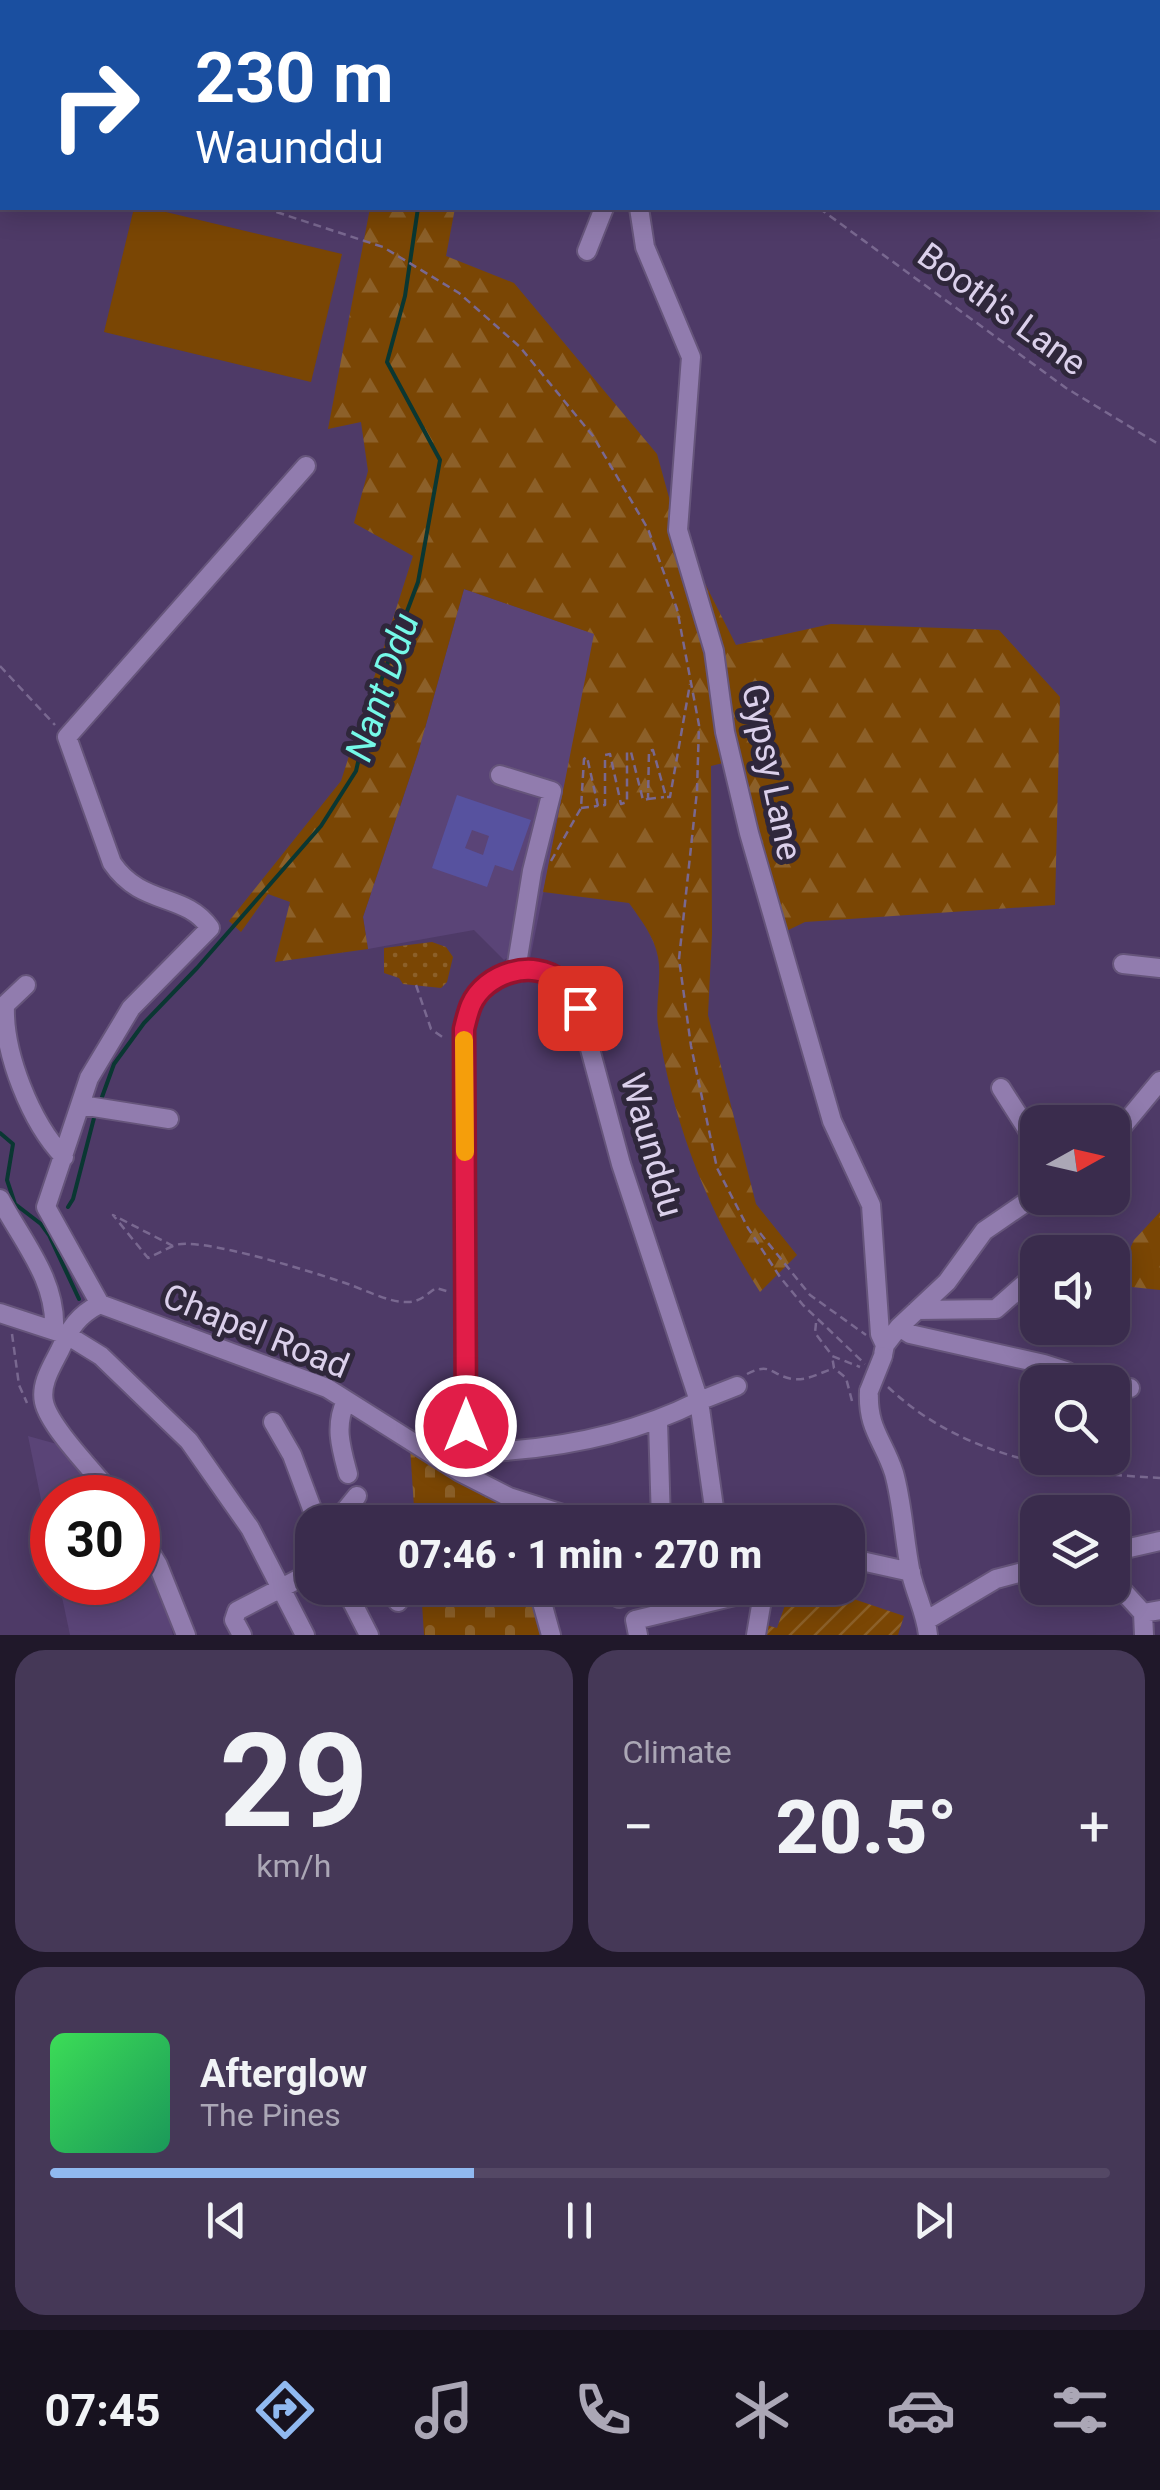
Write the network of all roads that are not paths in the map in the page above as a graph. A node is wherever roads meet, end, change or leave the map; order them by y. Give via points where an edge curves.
1 (603, 210) edge
2 (639, 210) edge
3 (586, 251) dead end
4 (306, 466) dead end
5 (500, 775) dead end
6 (1123, 964) dead end
7 (1160, 968) edge
8 (516, 970) junction
9 (26, 985) dead end
10 (1160, 1082) edge
11 (1002, 1088) dead end
12 (81, 1105) junction
13 (1020, 1117) edge
14 (1130, 1118) edge
15 (169, 1119) dead end
16 (64, 1157) junction
17 (0, 1199) edge
18 (1020, 1206) edge
19 (1020, 1288) edge
20 (100, 1304) junction
21 (917, 1310) junction
22 (0, 1314) edge
23 (899, 1328) junction
24 (60, 1333) junction
25 (879, 1351) junction
26 (1047, 1365) edge
27 (737, 1386) road end
28 (699, 1400) junction
29 (346, 1401) junction
30 (658, 1421) junction
31 (273, 1422) dead end
32 (466, 1453) junction
33 (460, 1472) junction
34 (348, 1474) dead end
35 (96, 1475) edge
36 (357, 1496) dead end
37 (311, 1505) edge
38 (350, 1505) edge
39 (518, 1505) edge
40 (660, 1505) edge
41 (714, 1505) edge
42 (1160, 1541) edge
43 (1130, 1548) edge
44 (865, 1562) edge
45 (160, 1569) edge
46 (911, 1572) junction
47 (1020, 1573) edge
48 (295, 1582) edge
49 (282, 1589) junction
50 (1130, 1594) edge
51 (353, 1605) edge
52 (543, 1605) edge
53 (695, 1605) edge
54 (761, 1605) edge
55 (1152, 1611) edge
56 (927, 1628) edge
57 (186, 1635) edge
58 (242, 1635) edge
59 (305, 1635) edge
60 (368, 1635) edge
61 (551, 1635) edge
62 (638, 1635) edge
63 (756, 1635) edge
64 (1144, 1635) edge

1 - 3 street
2 - 25 street, Gypsy Lane via 645,247 691,357 678,530 714,650 748,833 832,1121 871,1204
4 - 12 street via 67,737 120,876 201,915 210,928 131,1008 89,1078
5 - 8 street via 552,791
6 - 7 street
8 - 28 street, Waunddu via 542,971 562,982 580,1008 621,1164
8 - 32 street via 491,981 472,1002 464,1029
9 - 16 street via 4,1005 17,1075 41,1129
10 - 14 street
11 - 13 street
12 - 15 street
12 - 16 street
16 - 20 street via 46,1207
17 - 24 street via 46,1282
18 - 21 street via 984,1230 948,1282
19 - 21 street via 996,1310
20 - 24 street
20 - 29 street, Chapel Road via 327,1388
21 - 23 street
22 - 24 street
23 - 25 street
23 - 26 street
24 - 35 street via 44,1403
24 - 49 street via 101,1356 189,1441 250,1528
25 - 46 street, bridge via 868,1410 893,1471
27 - 28 street
28 - 30 street
28 - 41 street, Waunddu
29 - 33 street, Chapel Road
29 - 34 street via 338,1433
30 - 32 street via 576,1442
30 - 40 street
31 - 37 street
32 - 33 street
33 - 39 street, Chapel Road
36 - 38 street
42 - 43 street
44 - 46 street
45 - 57 street
46 - 56 street
47 - 56 street via 996,1579
48 - 49 street
49 - 58 street via 237,1611
49 - 59 street
50 - 55 street
51 - 60 street
52 - 61 street
53 - 62 street via 635,1620
54 - 63 street
55 - 64 street

